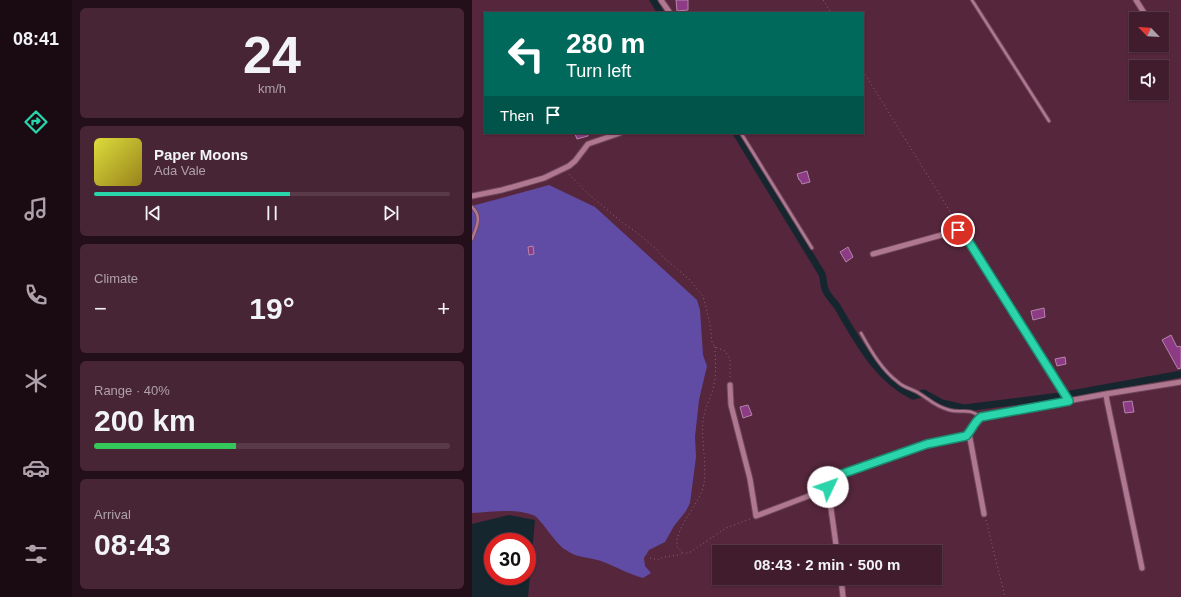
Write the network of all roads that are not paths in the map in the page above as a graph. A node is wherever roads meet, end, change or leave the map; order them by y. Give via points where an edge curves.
1 (661, 0) edge
2 (972, 0) edge
3 (1136, 0) edge
4 (669, 12) edge
5 (1144, 12) edge
6 (1048, 121) dead end
7 (617, 134) edge
8 (742, 134) edge
9 (472, 196) edge
10 (472, 207) edge
11 (472, 240) edge
12 (812, 248) dead end
13 (873, 254) dead end
14 (861, 333) dead end
15 (1181, 382) edge
16 (730, 385) road end
17 (1106, 394) junction
18 (1069, 401) junction
19 (981, 417) junction
20 (969, 432) junction
21 (828, 487) junction
22 (984, 514) road end
23 (836, 545) edge
24 (1142, 568) dead end
25 (842, 585) edge
26 (843, 597) edge

1 - 4 street
2 - 6 lane
3 - 5 street
7 - 9 street via 588,144 575,161 544,178
8 - 12 lane
10 - 11 lane via 478,216 478,222
13 - 18 street via 956,230 962,232
14 - 19 lane via 886,371 898,383 934,405 957,412 971,410
15 - 17 street
16 - 21 street via 731,405 750,479 756,516
17 - 18 street
17 - 24 street
18 - 19 street
19 - 20 street
20 - 21 street via 962,438 927,444 836,476
20 - 22 street
21 - 23 street
25 - 26 street

